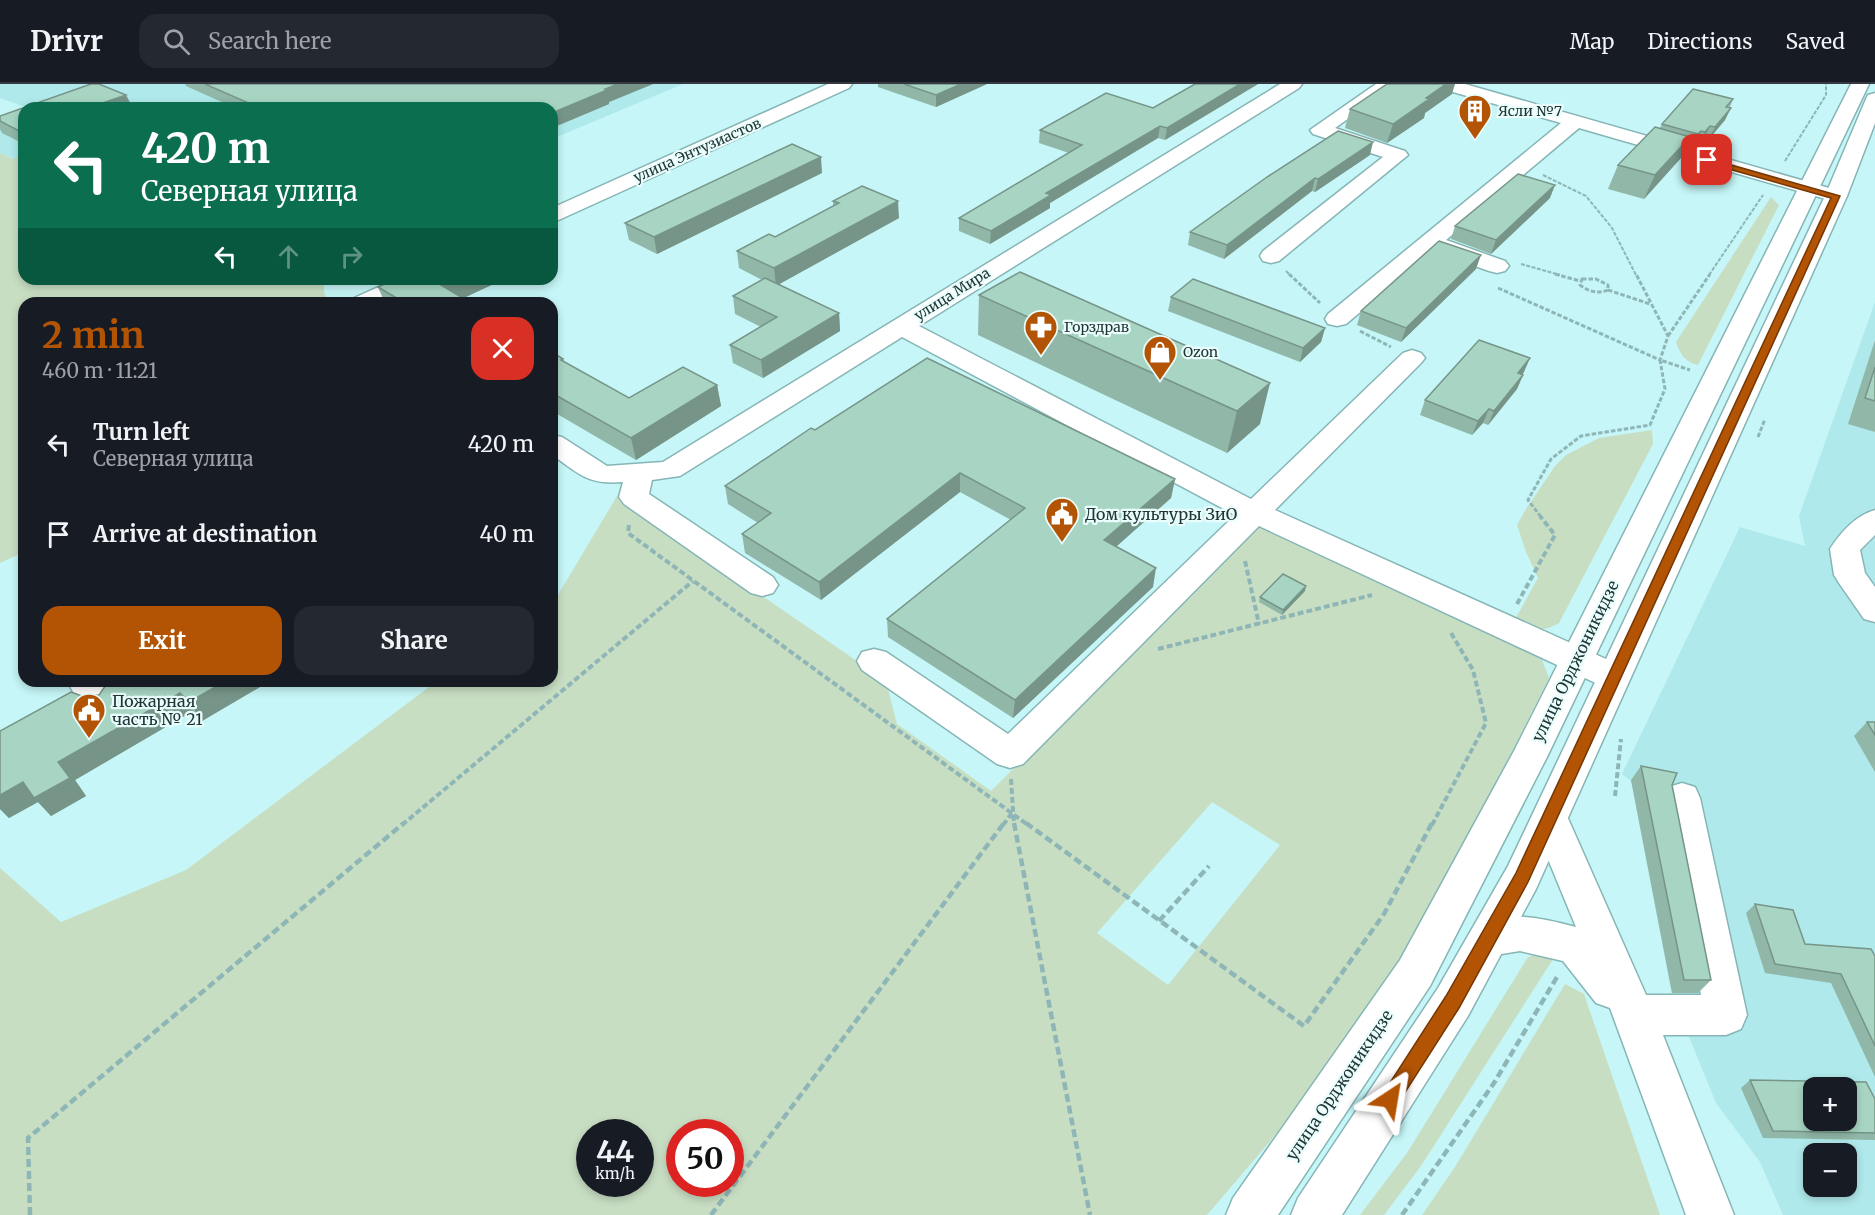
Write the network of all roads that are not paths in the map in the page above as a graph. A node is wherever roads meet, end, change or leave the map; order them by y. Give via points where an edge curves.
1 (843, 84) edge
2 (1293, 84) edge
3 (1388, 84) edge
4 (1445, 84) edge
5 (1860, 84) edge
6 (1875, 99) edge
7 (1575, 122) junction
8 (1822, 192) junction
9 (558, 213) edge
10 (1430, 242) junction
11 (1270, 256) road end
12 (1497, 266) road end
13 (402, 285) edge
14 (375, 297) edge
15 (1337, 319) road end
16 (900, 326) junction
17 (1412, 358) road end
18 (558, 447) edge
19 (637, 485) junction
20 (1245, 519) junction
21 (1875, 520) edge
22 (762, 585) dead end
23 (1875, 612) edge
24 (1575, 660) junction
25 (874, 661) dead end
26 (1614, 677) junction
27 (1682, 798) dead end
28 (1550, 818) junction
29 (1489, 938) junction
30 (1634, 1015) junction
31 (1250, 1215) edge
32 (1315, 1215) edge
33 (1710, 1215) edge

1 - 9 main road, улица Энтузиастов
2 - 16 main road, улица Мира
3 - 11 main road via 1320,130 1398,155
4 - 7 main road
5 - 8 main road, улица Орджоникидзе
6 - 8 main road, улица Орджоникидзе
7 - 8 main road
7 - 10 main road
8 - 24 main road, улица Орджоникидзе via 1714,378
8 - 26 main road, улица Орджоникидзе via 1748,388
10 - 12 main road
10 - 15 main road
13 - 14 main road
16 - 19 main road, улица Мира via 669,470
16 - 20 main road
17 - 20 main road
18 - 19 main road, улица Мира via 602,475
19 - 22 main road
20 - 24 main road via 1452,603
20 - 25 main road via 1010,754
21 - 23 main road via 1845,549 1850,575
24 - 26 main road
24 - 31 main road, улица Орджоникидзе via 1529,757 1415,974
26 - 28 main road, улица Орджоникидзе
27 - 30 main road via 1726,1015
28 - 29 main road, улица Орджоникидзе
28 - 30 main road
29 - 30 main road via 1520,933 1575,945
29 - 32 main road, улица Орджоникидзе via 1453,1002
30 - 33 main road

